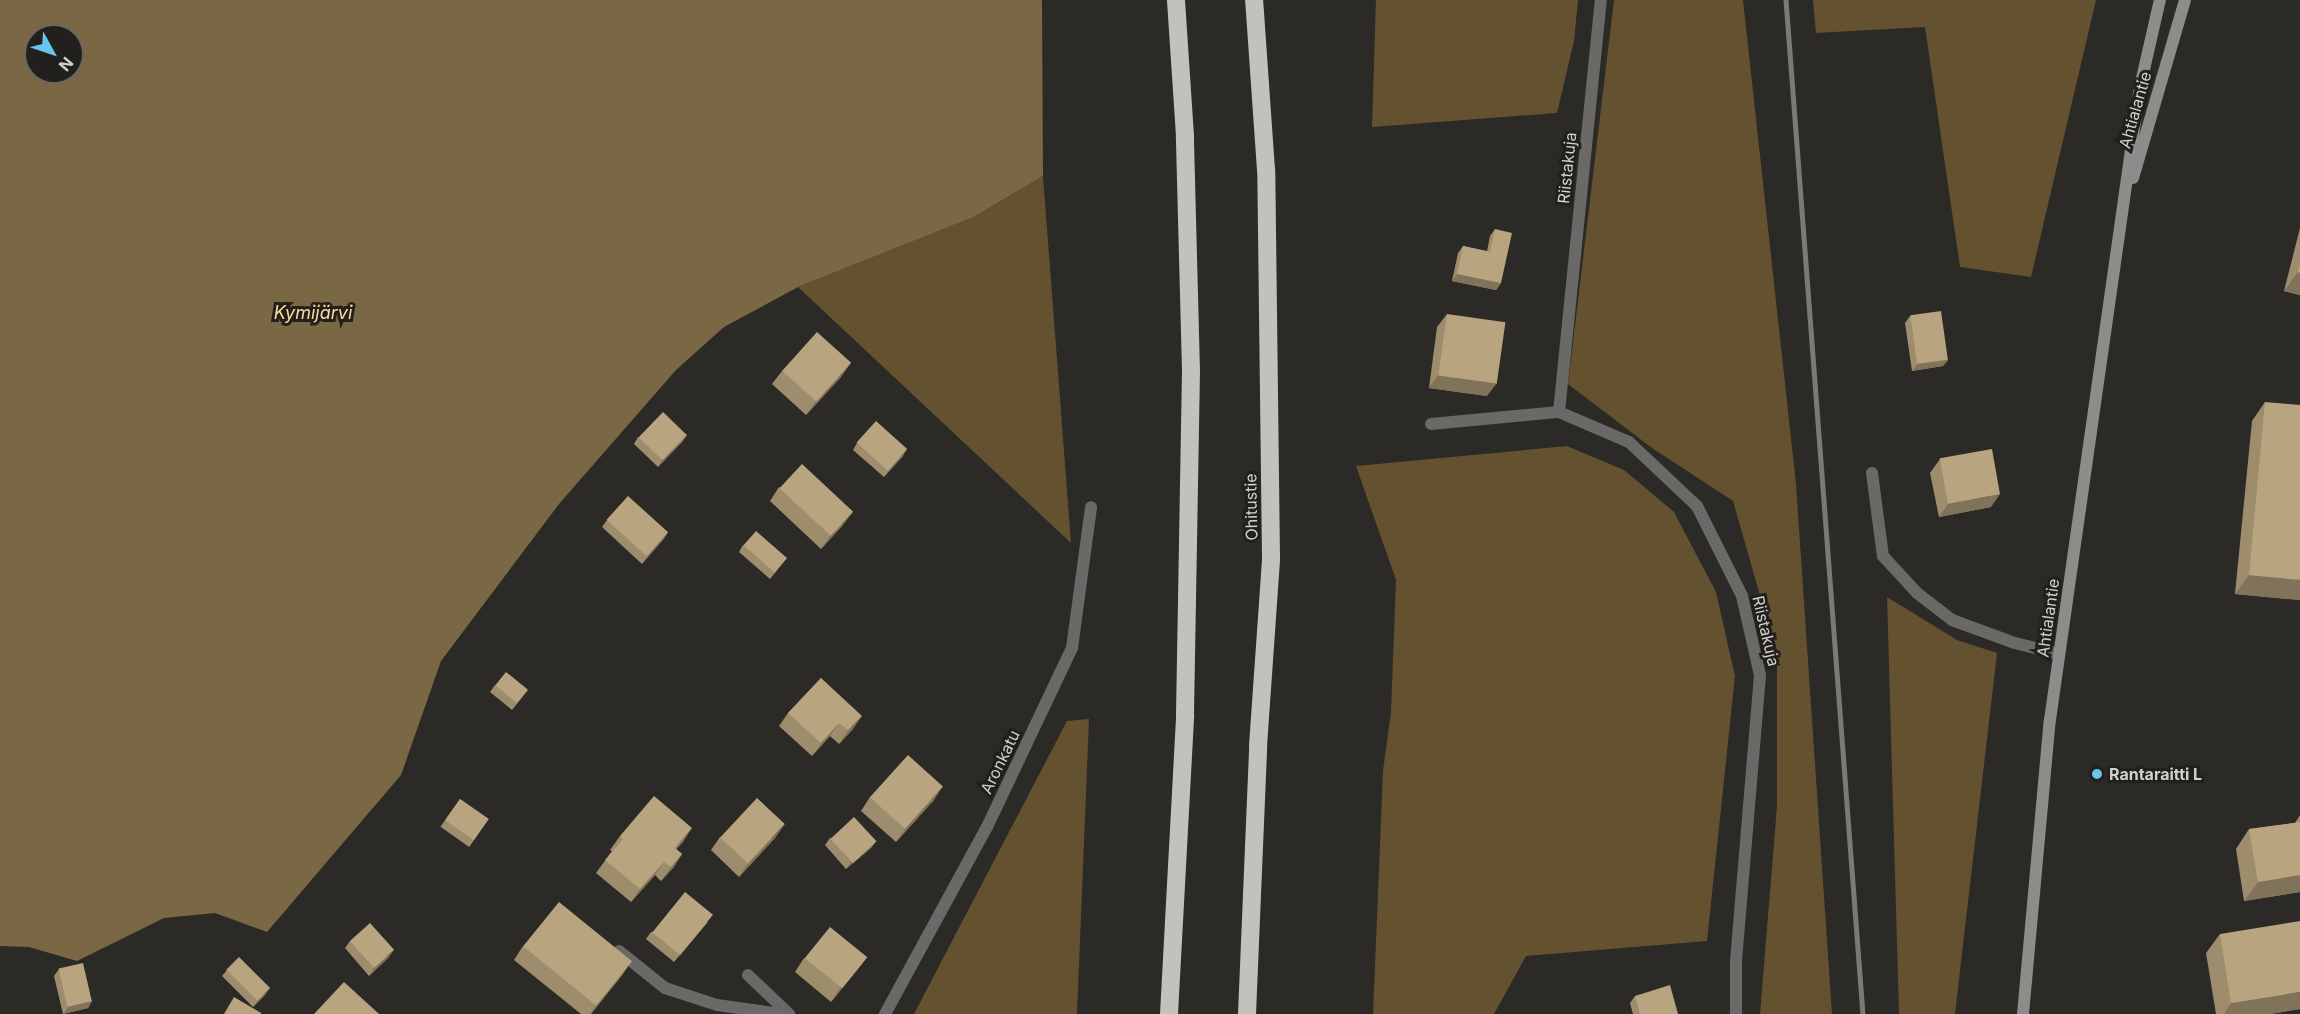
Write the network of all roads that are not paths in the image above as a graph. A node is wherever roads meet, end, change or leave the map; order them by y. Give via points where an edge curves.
1 (1176, 0) edge
2 (1254, 0) edge
3 (1600, 0) edge
4 (2160, 0) edge
5 (2185, 0) edge
6 (2119, 228) junction
7 (1559, 412) junction
8 (1431, 424) dead end
9 (1872, 473) dead end
10 (1091, 507) dead end
11 (2060, 654) junction
12 (610, 944) edge
13 (748, 975) dead end
14 (782, 1014) edge
15 (789, 1014) edge
16 (885, 1014) edge
17 (1169, 1014) edge
18 (1247, 1014) edge
19 (1736, 1014) edge
20 (2023, 1014) edge

1 - 17 highway via 1185,136 1191,371 1185,714
2 - 18 highway, Ohitustie via 1266,170 1271,558 1258,746
3 - 7 street, Riistakuja
4 - 6 main road, Ahtialantie via 2140,87
5 - 6 main road, Ahtialantie
6 - 11 main road, Ahtialantie
7 - 8 street, Riistakuja
7 - 19 street, Riistakuja via 1629,442 1697,506 1742,596 1760,675 1736,961
9 - 11 street via 1883,556 1917,593 1952,620 2015,643
10 - 16 street, Aronkatu via 1072,648 987,827
11 - 20 main road, Ahtialantie
12 - 14 street via 665,988 717,1005
13 - 15 street

